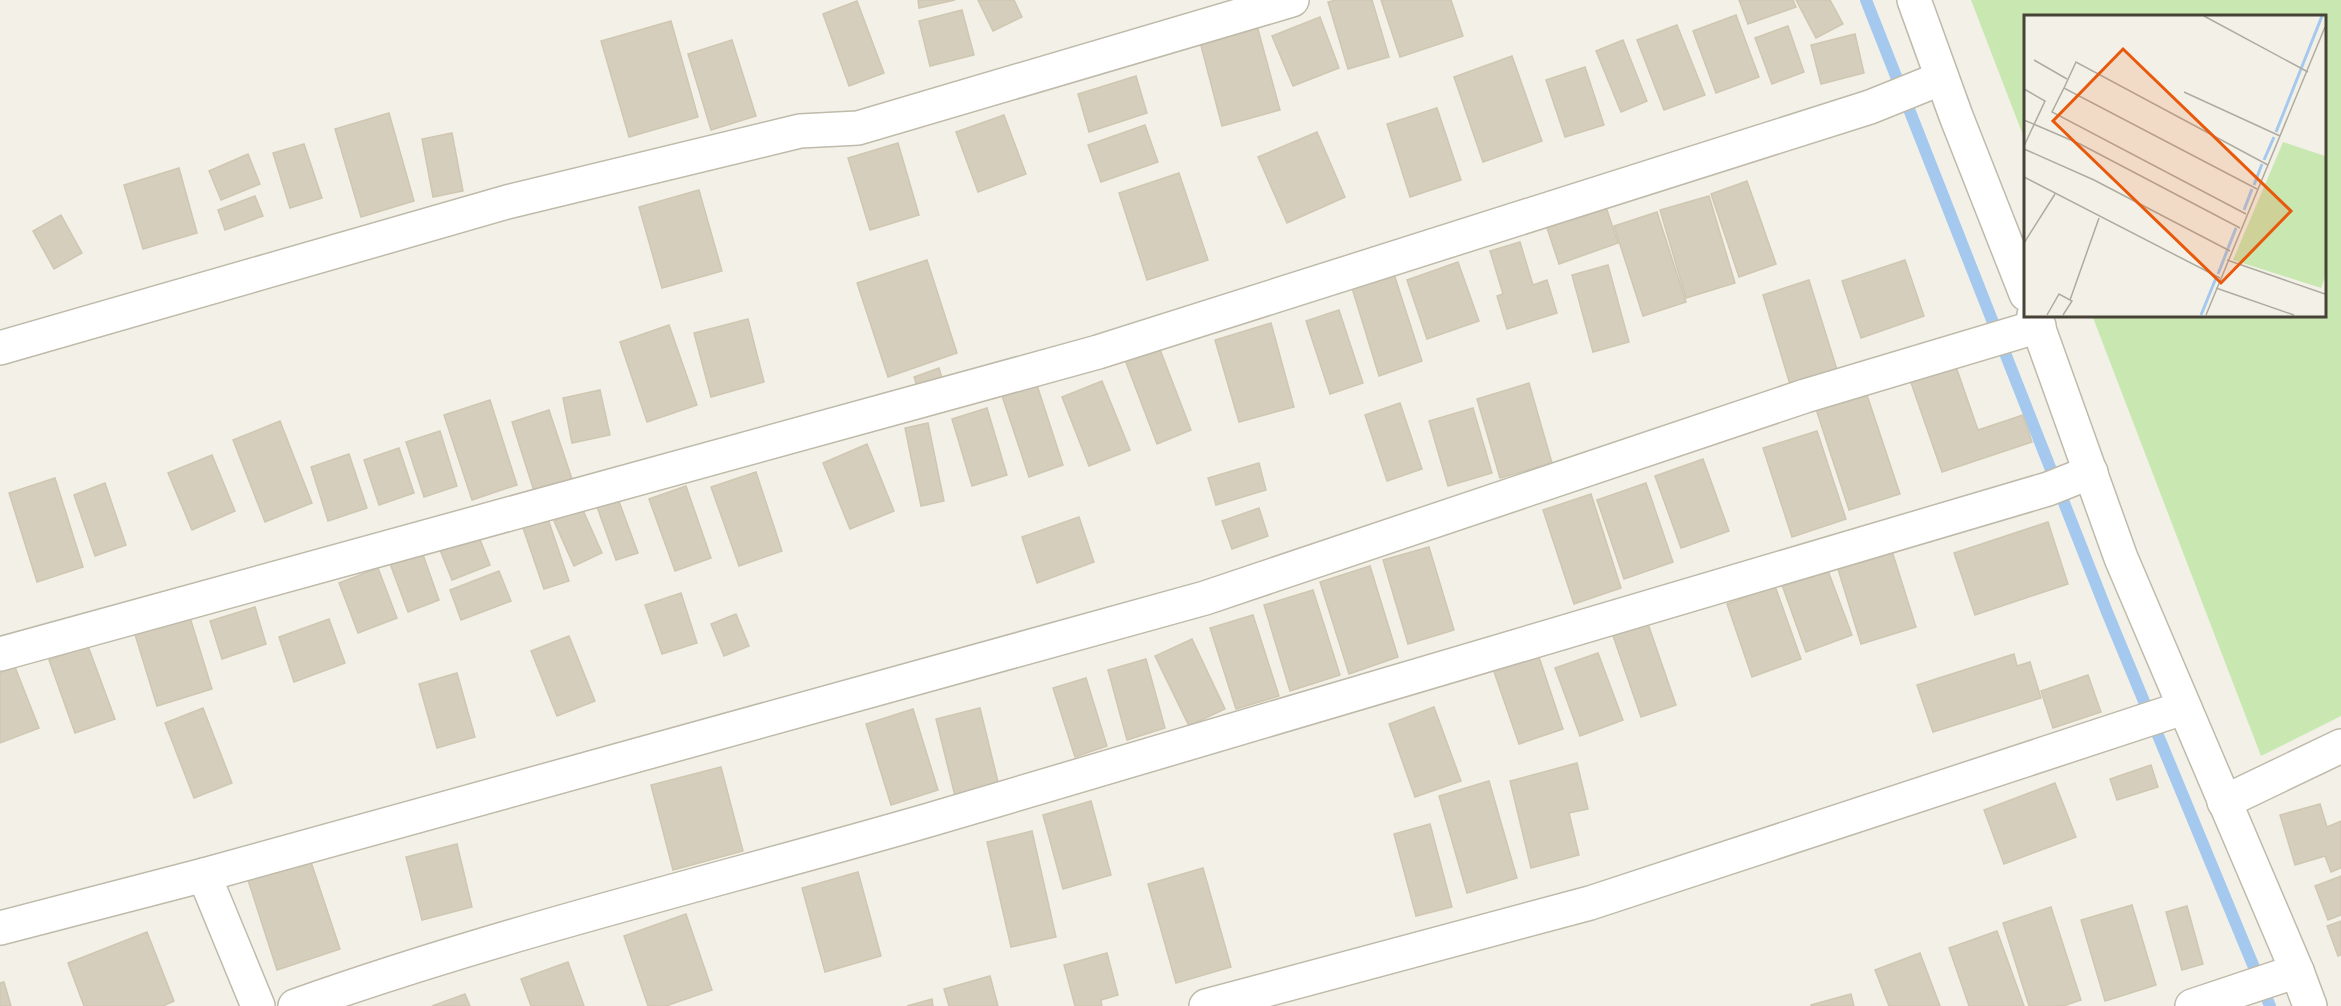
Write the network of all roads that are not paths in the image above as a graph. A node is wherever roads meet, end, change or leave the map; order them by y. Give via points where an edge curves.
1 (1292, 0) edge
2 (1914, 0) edge
3 (1934, 81) junction
4 (2024, 289) edge
5 (2032, 325) edge
6 (0, 348) edge
7 (2085, 475) junction
8 (0, 654) edge
9 (2180, 710) junction
10 (2341, 746) edge
11 (2224, 801) junction
12 (204, 875) junction
13 (0, 928) edge
14 (2291, 973) junction
15 (2205, 1002) edge
16 (258, 1006) edge
17 (295, 1006) edge
18 (1206, 1006) edge
19 (2310, 1006) edge

1 - 6 street via 858,128 800,131 507,202
2 - 3 street
3 - 4 street
3 - 8 street via 1870,107 1098,352
5 - 7 street
5 - 12 street via 1805,396 1205,598
7 - 9 street
7 - 17 street via 1562,636 922,822 625,903
9 - 11 street
9 - 18 street via 1590,903
10 - 11 street
11 - 14 street
12 - 13 street
12 - 16 street
14 - 15 street
14 - 19 street

